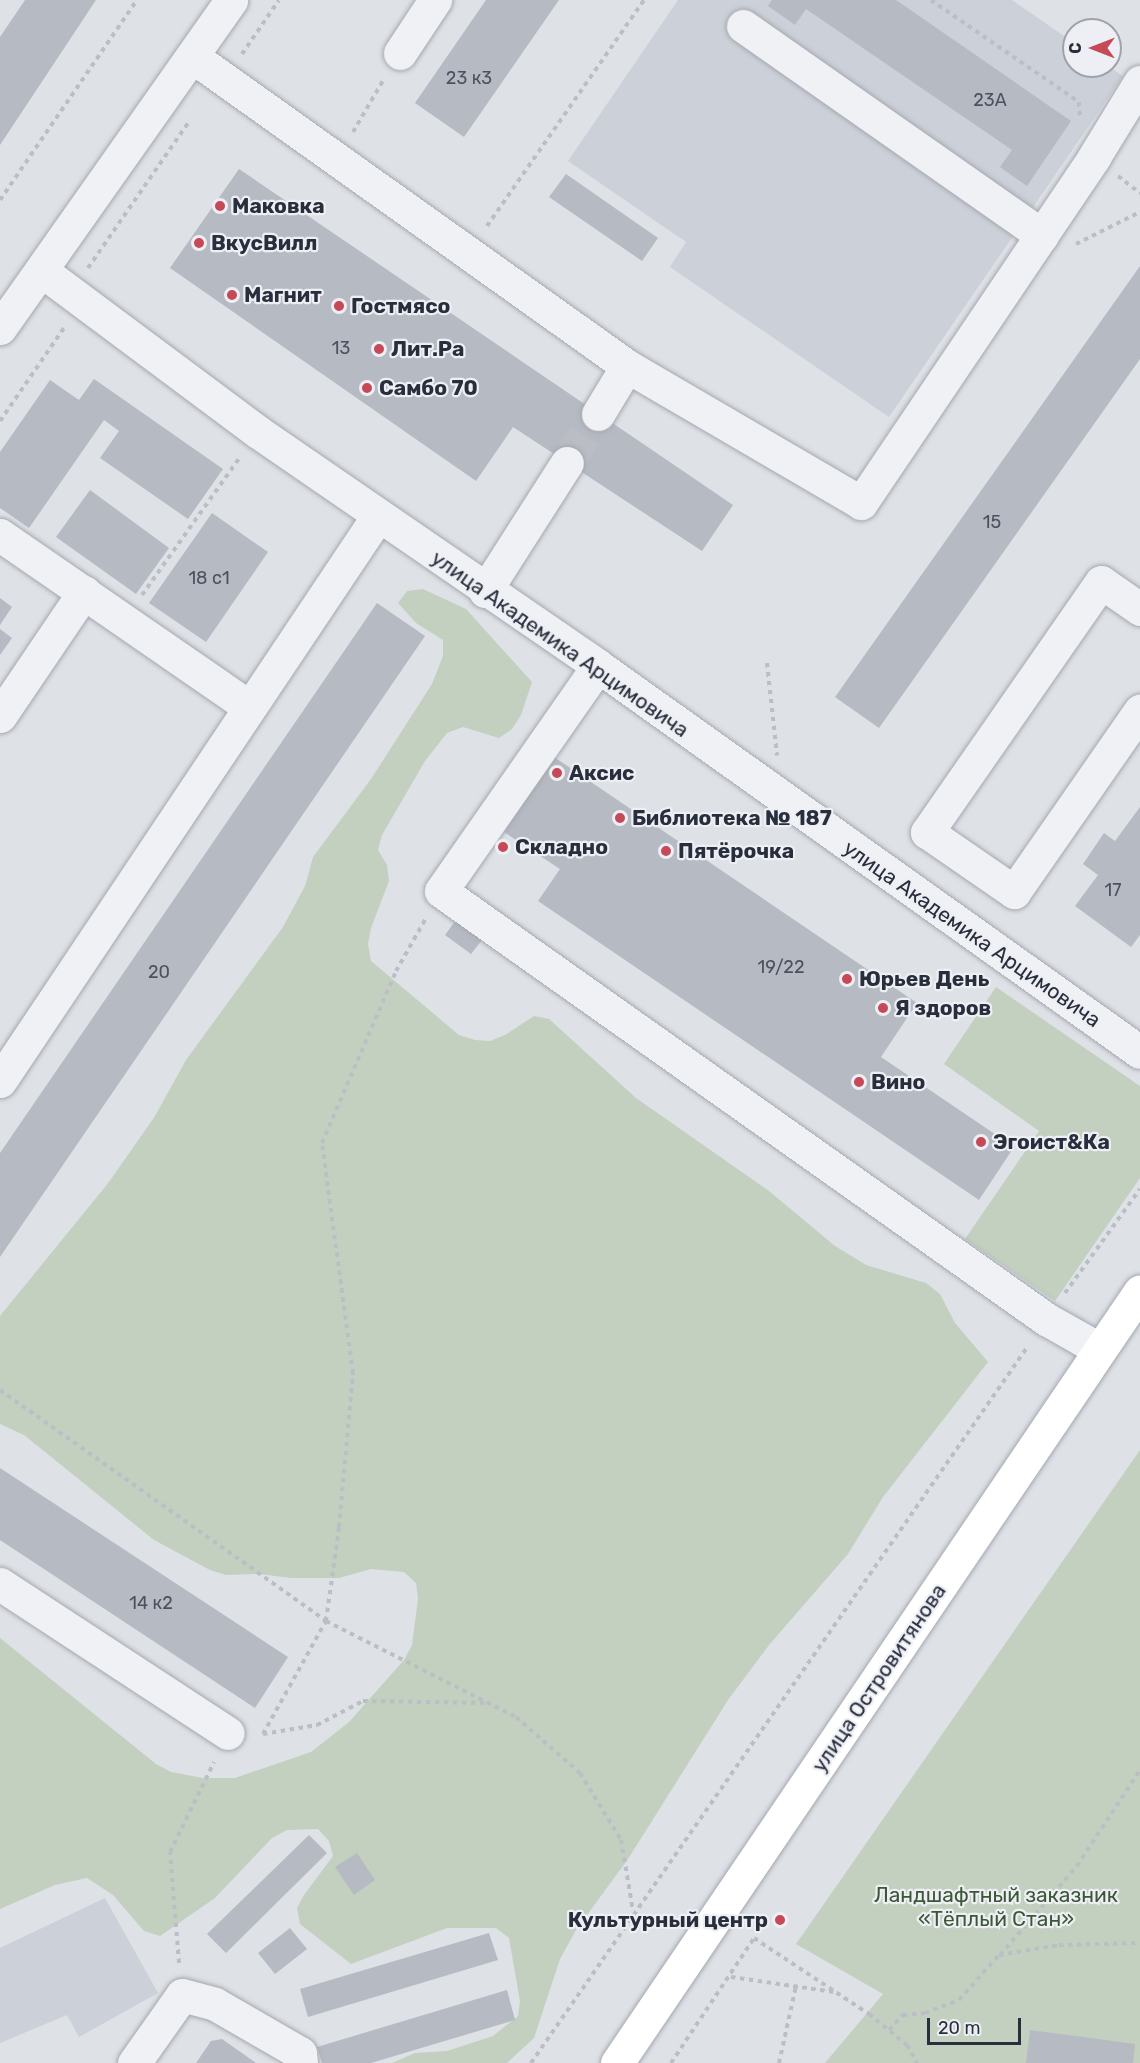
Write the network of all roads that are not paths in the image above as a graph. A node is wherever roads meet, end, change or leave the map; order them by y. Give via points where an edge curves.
1 (231, 0) edge
2 (435, 0) edge
3 (743, 26) dead end
4 (400, 53) road end
5 (193, 57) junction
6 (1140, 82) edge
7 (1042, 235) junction
8 (42, 271) junction
9 (0, 328) edge
10 (627, 366) junction
11 (598, 414) tunnel mouth
12 (567, 462) tunnel mouth
13 (378, 516) junction
14 (0, 535) edge
15 (485, 591) junction
16 (84, 592) junction
17 (1140, 609) edge
18 (598, 666) junction
19 (249, 707) junction
20 (1140, 711) edge
21 (0, 716) edge
22 (1139, 1049) edge
23 (0, 1081) edge
24 (1140, 1291) edge
25 (1099, 1349) junction
26 (0, 1584) edge
27 (228, 1733) road end
28 (134, 2063) edge
29 (301, 2063) edge
30 (617, 2063) edge

1 - 5 street
2 - 4 street
3 - 7 street
5 - 8 street
5 - 10 street
6 - 7 street
7 - 10 street via 861,502
8 - 9 street
8 - 13 street, улица Академика Арцимовича
10 - 11 street
12 - 15 street
13 - 15 street, улица Академика Арцимовича
13 - 19 street
14 - 16 street
15 - 18 street, улица Академика Арцимовича
16 - 19 street
16 - 21 street
17 - 20 street via 1101,582 927,832 1014,892
18 - 22 street, улица Академика Арцимовича via 782,800
18 - 25 street via 441,891 1046,1319
19 - 23 street
24 - 25 main road, улица Островитянова
25 - 30 main road, улица Островитянова
26 - 27 street
28 - 29 street via 182,1995 215,2004 300,2053

